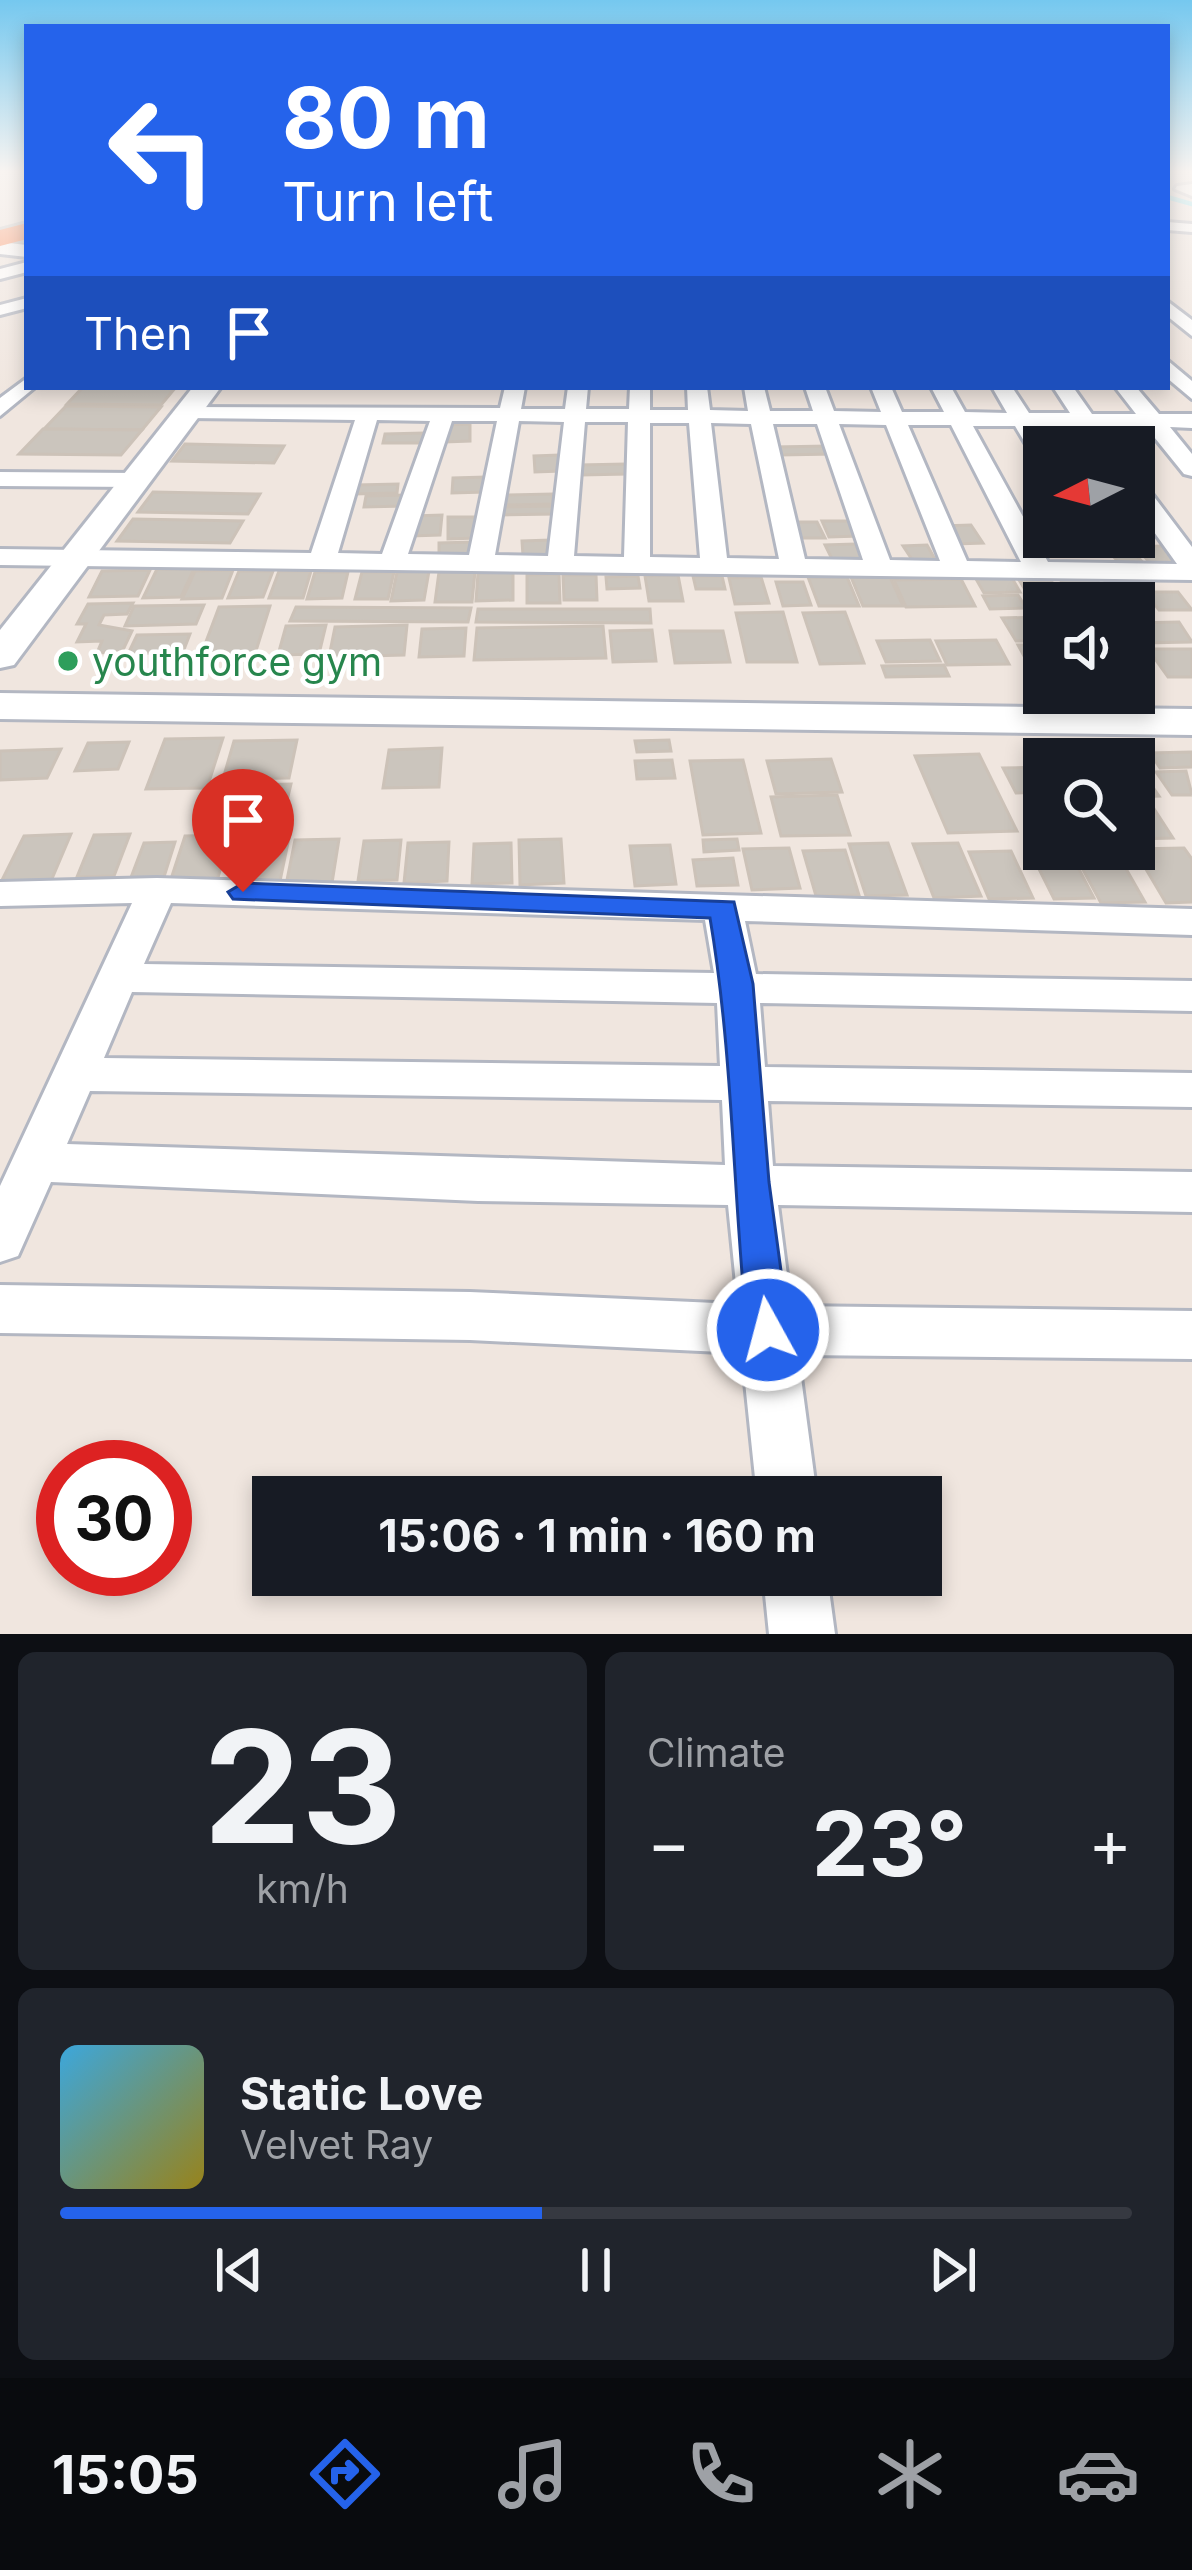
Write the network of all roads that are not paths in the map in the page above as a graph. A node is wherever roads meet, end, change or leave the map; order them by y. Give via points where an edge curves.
1 (1170, 370) edge
2 (24, 387) edge
3 (514, 390) edge
4 (577, 390) edge
5 (640, 390) edge
6 (697, 390) edge
7 (755, 390) edge
8 (816, 390) edge
9 (882, 390) edge
10 (941, 390) edge
11 (1005, 390) edge
12 (1065, 390) edge
13 (1127, 390) edge
14 (1192, 393) edge
15 (198, 399) edge
16 (0, 410) edge
17 (368, 416) junction
18 (443, 416) junction
19 (508, 416) junction
20 (572, 417) junction
21 (637, 418) junction
22 (698, 418) junction
23 (760, 419) junction
24 (824, 419) junction
25 (893, 419) junction
26 (956, 420) junction
27 (1021, 420) junction
28 (1084, 421) junction
29 (1152, 421) junction
30 (1192, 421) edge
31 (1025, 426) edge
32 (1088, 426) edge
33 (1192, 469) edge
34 (0, 478) edge
35 (136, 480) junction
36 (1155, 516) edge
37 (0, 557) edge
38 (76, 558) junction
39 (1110, 558) edge
40 (322, 561) junction
41 (392, 562) junction
42 (480, 563) junction
43 (560, 565) junction
44 (638, 566) junction
45 (715, 567) junction
46 (794, 568) junction
47 (1192, 568) edge
48 (880, 569) junction
49 (957, 569) junction
50 (1039, 570) junction
51 (1118, 571) junction
52 (0, 656) edge
53 (0, 691) edge
54 (1192, 705) edge
55 (0, 706) edge
56 (1192, 722) edge
57 (157, 890) junction
58 (0, 894) edge
59 (723, 909) junction
60 (1192, 922) edge
61 (118, 978) junction
62 (737, 984) junction
63 (1192, 996) edge
64 (75, 1073) junction
65 (747, 1081) junction
66 (1192, 1090) edge
67 (35, 1162) junction
68 (750, 1182) junction
69 (1192, 1192) edge
70 (0, 1241) edge
71 (0, 1309) edge
72 (768, 1330) junction
73 (1192, 1335) edge
74 (785, 1476) edge
75 (797, 1596) edge
76 (802, 1634) edge

1 - 14 street
2 - 16 street
3 - 19 street
4 - 20 street
5 - 21 street
6 - 22 street
7 - 23 street
8 - 24 street
9 - 25 street
10 - 26 street
11 - 27 street
12 - 28 street
13 - 29 street
15 - 17 street
15 - 35 main road
17 - 18 street
17 - 40 street
18 - 19 street
18 - 41 street
19 - 20 street
19 - 42 street
20 - 21 street
20 - 43 street
21 - 22 street
21 - 44 street
22 - 23 street
22 - 45 street
23 - 24 street
23 - 46 street
24 - 25 street
24 - 48 street
25 - 26 street
25 - 49 street
26 - 27 street
26 - 50 street
27 - 28 street
27 - 31 street
28 - 29 street
28 - 32 street
29 - 30 street
29 - 33 street
34 - 35 street
35 - 38 main road
36 - 47 street
37 - 38 street
38 - 40 street
38 - 52 main road
39 - 51 street
40 - 41 street
41 - 42 street
42 - 43 street
43 - 44 street
44 - 45 street
45 - 46 street
46 - 48 street
47 - 51 street
48 - 49 street
49 - 50 street
50 - 51 street
53 - 54 main road
55 - 56 main road
57 - 58 street
57 - 59 street
57 - 61 street
59 - 60 street
59 - 62 street
61 - 62 street
61 - 64 street
62 - 63 street
62 - 65 street
64 - 65 street
64 - 67 street
65 - 66 street
65 - 68 street
67 - 68 street via 478,1181
67 - 70 street
68 - 69 street
68 - 72 street
71 - 72 street
72 - 73 street
72 - 74 street
75 - 76 street

